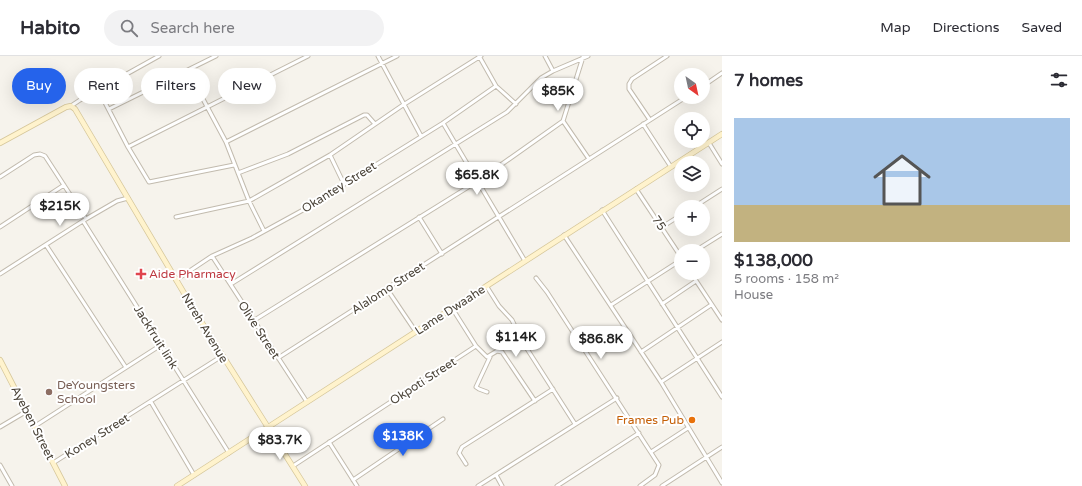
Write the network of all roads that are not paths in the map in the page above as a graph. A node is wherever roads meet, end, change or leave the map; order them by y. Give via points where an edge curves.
1 (159, 56) edge
2 (216, 56) edge
3 (308, 56) edge
4 (378, 56) edge
5 (397, 56) edge
6 (480, 56) edge
7 (545, 56) edge
8 (588, 56) edge
9 (667, 56) edge
10 (583, 57) edge
11 (382, 64) junction
12 (194, 68) edge
13 (133, 70) edge
14 (553, 71) junction
15 (722, 73) edge
16 (710, 81) edge
17 (496, 86) junction
18 (141, 94) edge
19 (74, 104) edge
20 (106, 104) edge
21 (516, 104) junction
22 (675, 104) edge
23 (403, 105) junction
24 (71, 106) junction
25 (206, 106) junction
26 (109, 109) junction
27 (650, 120) junction
28 (563, 122) junction
29 (443, 123) junction
30 (375, 124) junction
31 (643, 124) junction
32 (722, 134) edge
33 (421, 136) junction
34 (226, 142) junction
35 (710, 142) edge
36 (0, 143) edge
37 (455, 145) junction
38 (710, 145) edge
39 (128, 147) junction
40 (701, 148) edge
41 (330, 155) junction
42 (589, 159) junction
43 (722, 164) edge
44 (234, 165) junction
45 (671, 167) junction
46 (238, 173) junction
47 (0, 176) edge
48 (478, 181) junction
49 (344, 184) junction
50 (64, 185) junction
51 (636, 189) junction
52 (722, 189) edge
53 (128, 198) junction
54 (705, 200) edge
55 (249, 201) junction
56 (602, 210) junction
57 (176, 217) dead end
58 (419, 217) junction
59 (499, 218) junction
60 (674, 219) edge
61 (85, 220) junction
62 (0, 227) edge
63 (662, 227) junction
64 (264, 231) junction
65 (564, 235) junction
66 (721, 236) edge
67 (707, 244) edge
68 (46, 245) junction
69 (674, 247) edge
70 (442, 254) junction
71 (212, 256) junction
72 (525, 261) junction
73 (674, 263) edge
74 (0, 274) edge
75 (536, 278) dead end
76 (176, 280) junction
77 (648, 281) junction
78 (696, 281) joint
79 (231, 284) junction
80 (487, 287) junction
81 (387, 289) junction
82 (662, 304) junction
83 (611, 305) junction
84 (711, 305) junction
85 (452, 308) junction
86 (722, 320) edge
87 (253, 321) junction
88 (678, 327) junction
89 (416, 332) junction
90 (722, 342) edge
91 (160, 345) junction
92 (476, 346) junction
93 (641, 352) junction
94 (222, 356) junction
95 (490, 357) junction
96 (698, 357) junction
97 (278, 358) junction
98 (0, 360) edge
99 (125, 366) junction
100 (183, 381) junction
101 (661, 382) junction
102 (553, 389) junction
103 (487, 392) dead end
104 (722, 397) edge
105 (616, 398) junction
106 (536, 401) junction
107 (151, 402) junction
108 (307, 403) junction
109 (27, 411) junction
110 (443, 419) dead end
111 (575, 424) junction
112 (35, 426) junction
113 (0, 427) edge
114 (268, 428) junction
115 (688, 428) junction
116 (639, 433) junction
117 (329, 442) junction
118 (722, 447) edge
119 (651, 452) junction
120 (229, 453) junction
121 (707, 457) junction
122 (53, 463) junction
123 (466, 464) dead end
124 (0, 465) edge
125 (293, 466) junction
126 (194, 475) junction
127 (496, 475) junction
128 (353, 480) junction
129 (722, 483) edge
130 (12, 486) edge
131 (65, 486) edge
132 (177, 486) edge
133 (305, 486) edge
134 (356, 486) edge
135 (478, 486) edge
136 (502, 486) edge
137 (556, 486) edge
138 (640, 486) edge
139 (662, 486) edge

1 - 13 street
2 - 12 street
3 - 25 street
4 - 11 street
5 - 11 street
6 - 17 street
6 - 23 street
7 - 14 street
8 - 10 street
9 - 27 street via 632,79 629,84 629,89
10 - 14 street
10 - 28 street
11 - 23 street
11 - 34 street
14 - 21 street via 534,84
15 - 16 street
17 - 21 street
17 - 29 street, Okantey Street
18 - 26 street
19 - 24 street
20 - 26 street
21 - 37 street
22 - 27 street, Alalomo Street
23 - 30 street
23 - 33 street
24 - 36 street
24 - 53 street, Ntreh Avenue
25 - 34 street
25 - 39 street
26 - 39 street
27 - 31 street, Alalomo Street
28 - 42 street
28 - 48 street
29 - 33 street, Okantey Street
29 - 37 street
30 - 41 street
30 - 46 street via 364,115 288,154
31 - 42 street, Alalomo Street
31 - 45 street
32 - 35 street, Lame Dwaahe
33 - 49 street, Okantey Street
34 - 44 street
37 - 48 street
37 - 79 street
38 - 43 street
39 - 44 street via 149,182
40 - 45 street, Lame Dwaahe
41 - 49 street
41 - 55 street
42 - 59 street, Alalomo Street
44 - 46 street
45 - 51 street, Lame Dwaahe
46 - 55 street
47 - 50 street, Jackfruit link via 34,155 40,154 45,156
48 - 58 street
48 - 59 street
49 - 64 street, Okantey Street
50 - 61 street, Jackfruit link
50 - 62 street
51 - 56 street, Lame Dwaahe
51 - 63 street, 75
52 - 54 street
53 - 61 street via 117,201
53 - 76 street, Ntreh Avenue
55 - 57 street
55 - 64 street
56 - 65 street, Lame Dwaahe
56 - 77 street
58 - 70 street
58 - 87 street
59 - 70 street, Alalomo Street
59 - 72 street
60 - 63 street
61 - 68 street
61 - 91 street, Jackfruit link
63 - 69 street, 75
64 - 71 street, Okantey Street
65 - 72 street, Lame Dwaahe
65 - 83 street
66 - 67 street
68 - 74 street
68 - 99 street
70 - 81 street, Alalomo Street
71 - 76 street, Okantey Street
71 - 79 street, Olive Street
72 - 80 street, Lame Dwaahe
73 - 77 street
75 - 105 street
76 - 94 street, Ntreh Avenue
77 - 82 street
77 - 83 street
78 - 82 street
78 - 84 street
79 - 87 street, Olive Street
80 - 85 street, Lame Dwaahe
80 - 102 street via 512,320 522,341
81 - 89 street
81 - 97 street, Alalomo Street
82 - 88 street
83 - 93 street
84 - 86 street
84 - 88 street
85 - 89 street, Lame Dwaahe
85 - 92 street
87 - 97 street, Olive Street
88 - 93 street
88 - 96 street
89 - 108 street, Lame Dwaahe
90 - 96 street
91 - 99 street
91 - 100 street, Jackfruit link
92 - 95 street via 482,354
92 - 117 street, Okpoti Street
93 - 101 street
94 - 100 street, Koney Street
94 - 114 street, Ntreh Avenue
95 - 103 street via 476,387
95 - 106 street via 497,351 502,352
96 - 101 street
96 - 104 street
97 - 108 street, Olive Street
98 - 109 street, Ayeben Street
99 - 112 street
100 - 107 street, Koney Street
100 - 120 street, Jackfruit link
101 - 115 street
102 - 106 street
102 - 111 street
105 - 111 street
105 - 116 street
106 - 123 street via 462,447 459,453
107 - 122 street, Koney Street
107 - 126 street
108 - 114 street, Lame Dwaahe
109 - 112 street, Ayeben Street
109 - 113 street
110 - 128 street
111 - 127 street
112 - 122 street, Ayeben Street
114 - 120 street, Lame Dwaahe
114 - 125 street, Ntreh Avenue
115 - 119 street
115 - 121 street
116 - 119 street
116 - 137 street
117 - 125 street, Okpoti Street
117 - 128 street
118 - 121 street
119 - 138 street via 659,465 658,472
120 - 126 street, Lame Dwaahe
121 - 129 street
121 - 139 street
122 - 131 street, Ayeben Street
124 - 130 street
125 - 133 street, Ntreh Avenue
126 - 132 street, Lame Dwaahe
127 - 135 street
127 - 136 street
128 - 134 street

